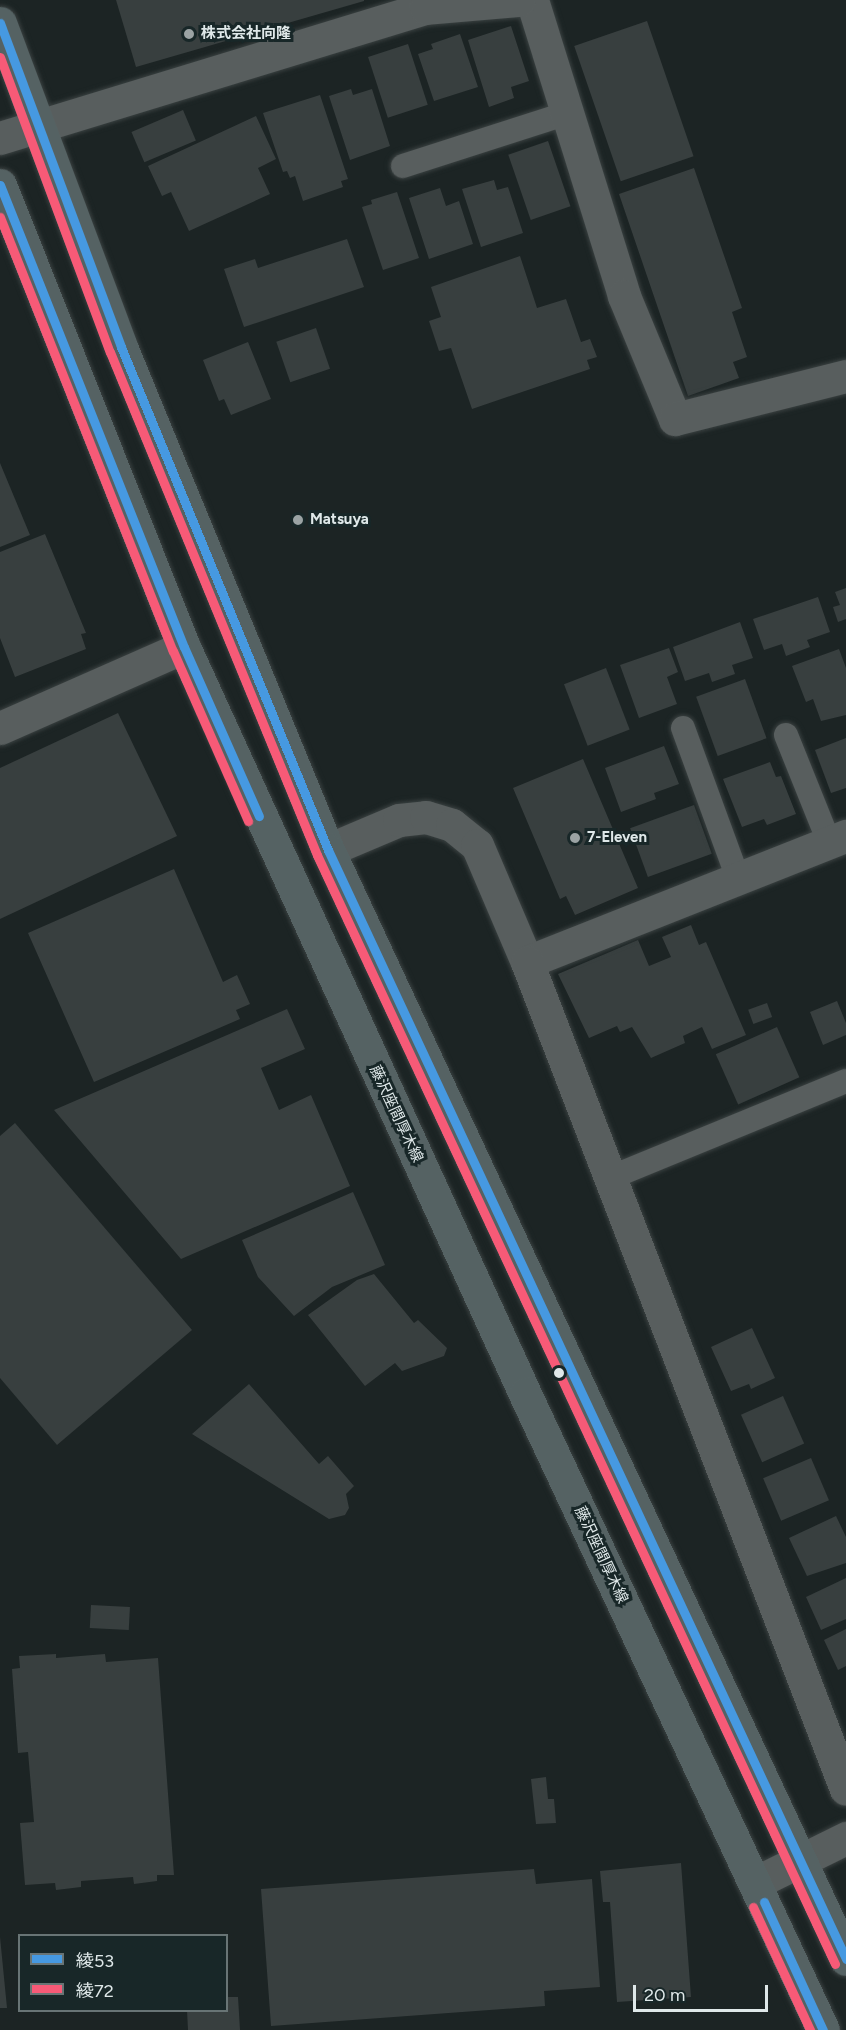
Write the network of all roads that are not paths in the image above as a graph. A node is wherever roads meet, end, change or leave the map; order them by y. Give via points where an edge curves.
1 (519, 0) edge
2 (532, 0) edge
3 (0, 23) edge
4 (568, 113) junction
5 (38, 127) junction
6 (0, 138) edge
7 (403, 166) dead end
8 (0, 185) edge
9 (846, 376) edge
10 (184, 647) junction
11 (0, 728) edge
12 (683, 728) dead end
13 (786, 735) dead end
14 (837, 839) edge
15 (328, 850) junction
16 (738, 878) junction
17 (528, 962) junction
18 (846, 1081) edge
19 (612, 1177) junction
20 (846, 1789) edge
21 (846, 1838) edge
22 (800, 1860) junction
23 (755, 1883) junction
24 (846, 1959) edge
25 (823, 2030) edge

1 - 5 street via 426,8
2 - 4 street
3 - 5 main road
4 - 7 lane
4 - 9 street via 624,296 675,419
5 - 6 street
5 - 15 main road via 122,347
8 - 10 main road, 藤沢座間厚木線
10 - 11 street
10 - 23 main road, 藤沢座間厚木線 via 525,1394
12 - 16 lane
13 - 14 lane
14 - 16 street
15 - 17 street via 399,820 426,817 452,825 477,845
15 - 22 main road
16 - 17 street
17 - 19 street
18 - 19 lane
19 - 20 street
21 - 22 street
22 - 23 street
22 - 24 main road
23 - 25 main road, 藤沢座間厚木線

